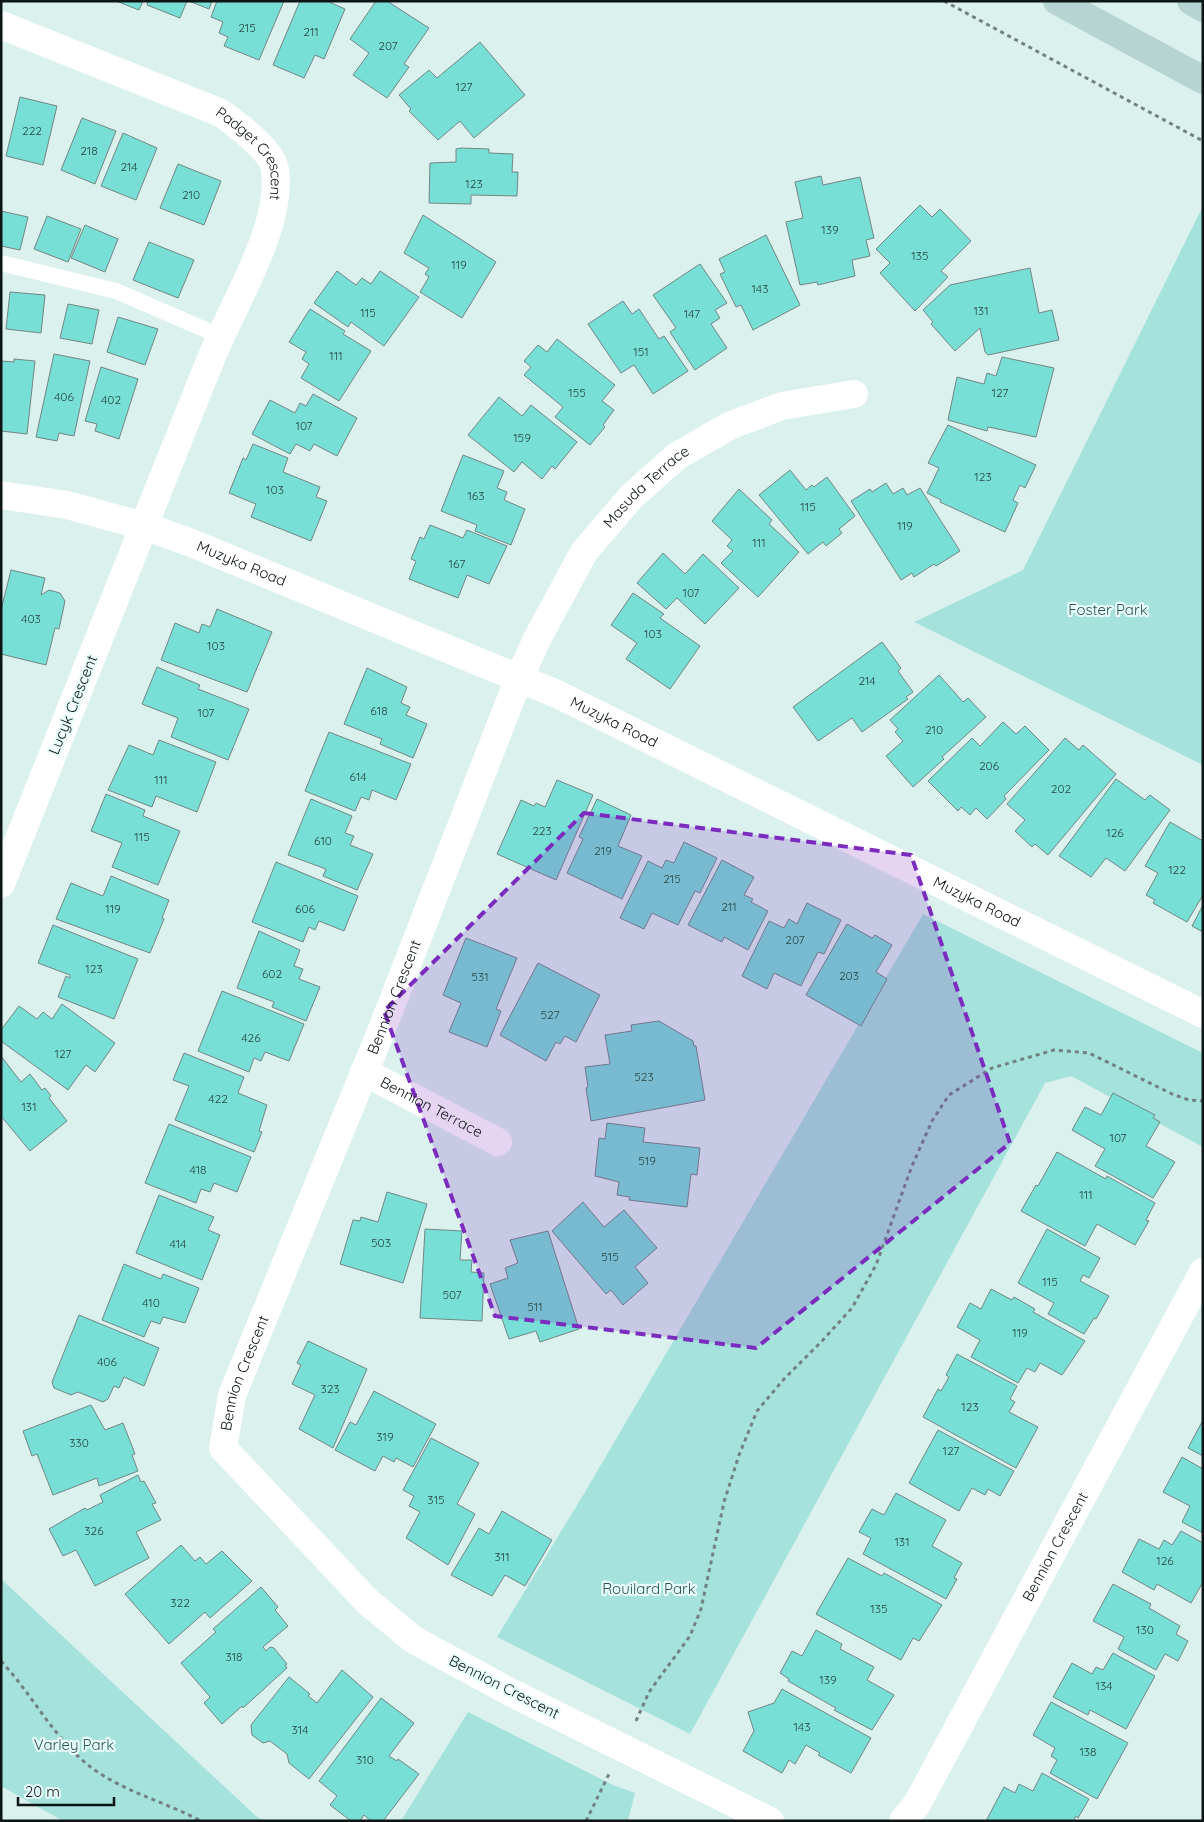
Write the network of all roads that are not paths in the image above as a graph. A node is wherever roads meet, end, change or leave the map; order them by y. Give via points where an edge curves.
1 (1057, 1) edge
2 (1190, 1) edge
3 (1203, 8) edge
4 (1, 26) edge
5 (1203, 80) edge
6 (1, 263) edge
7 (220, 336) junction
8 (854, 394) dead end
9 (1, 495) edge
10 (144, 526) junction
11 (519, 678) junction
12 (1, 884) edge
13 (1203, 1014) edge
14 (364, 1072) junction
15 (498, 1142) dead end
16 (1203, 1272) edge
17 (770, 1821) edge
18 (903, 1821) edge

1 - 5 main road
2 - 3 main road
4 - 7 street, Padget Crescent via 221,113 252,136 276,168 276,202 265,240
6 - 7 lane via 116,291
7 - 10 street, Padget Crescent
8 - 11 street, Masuda Terrace via 782,406 731,425 677,456 631,497 584,552
9 - 10 street, Muzyka Road via 67,505
10 - 11 street, Muzyka Road
10 - 12 street, Lucyk Crescent
11 - 13 street, Muzyka Road
11 - 14 street, Bennion Crescent
14 - 15 street, Bennion Terrace
14 - 17 street, Bennion Crescent via 232,1395 223,1448 368,1602 414,1640 510,1692
16 - 18 street, Bennion Crescent via 917,1804

